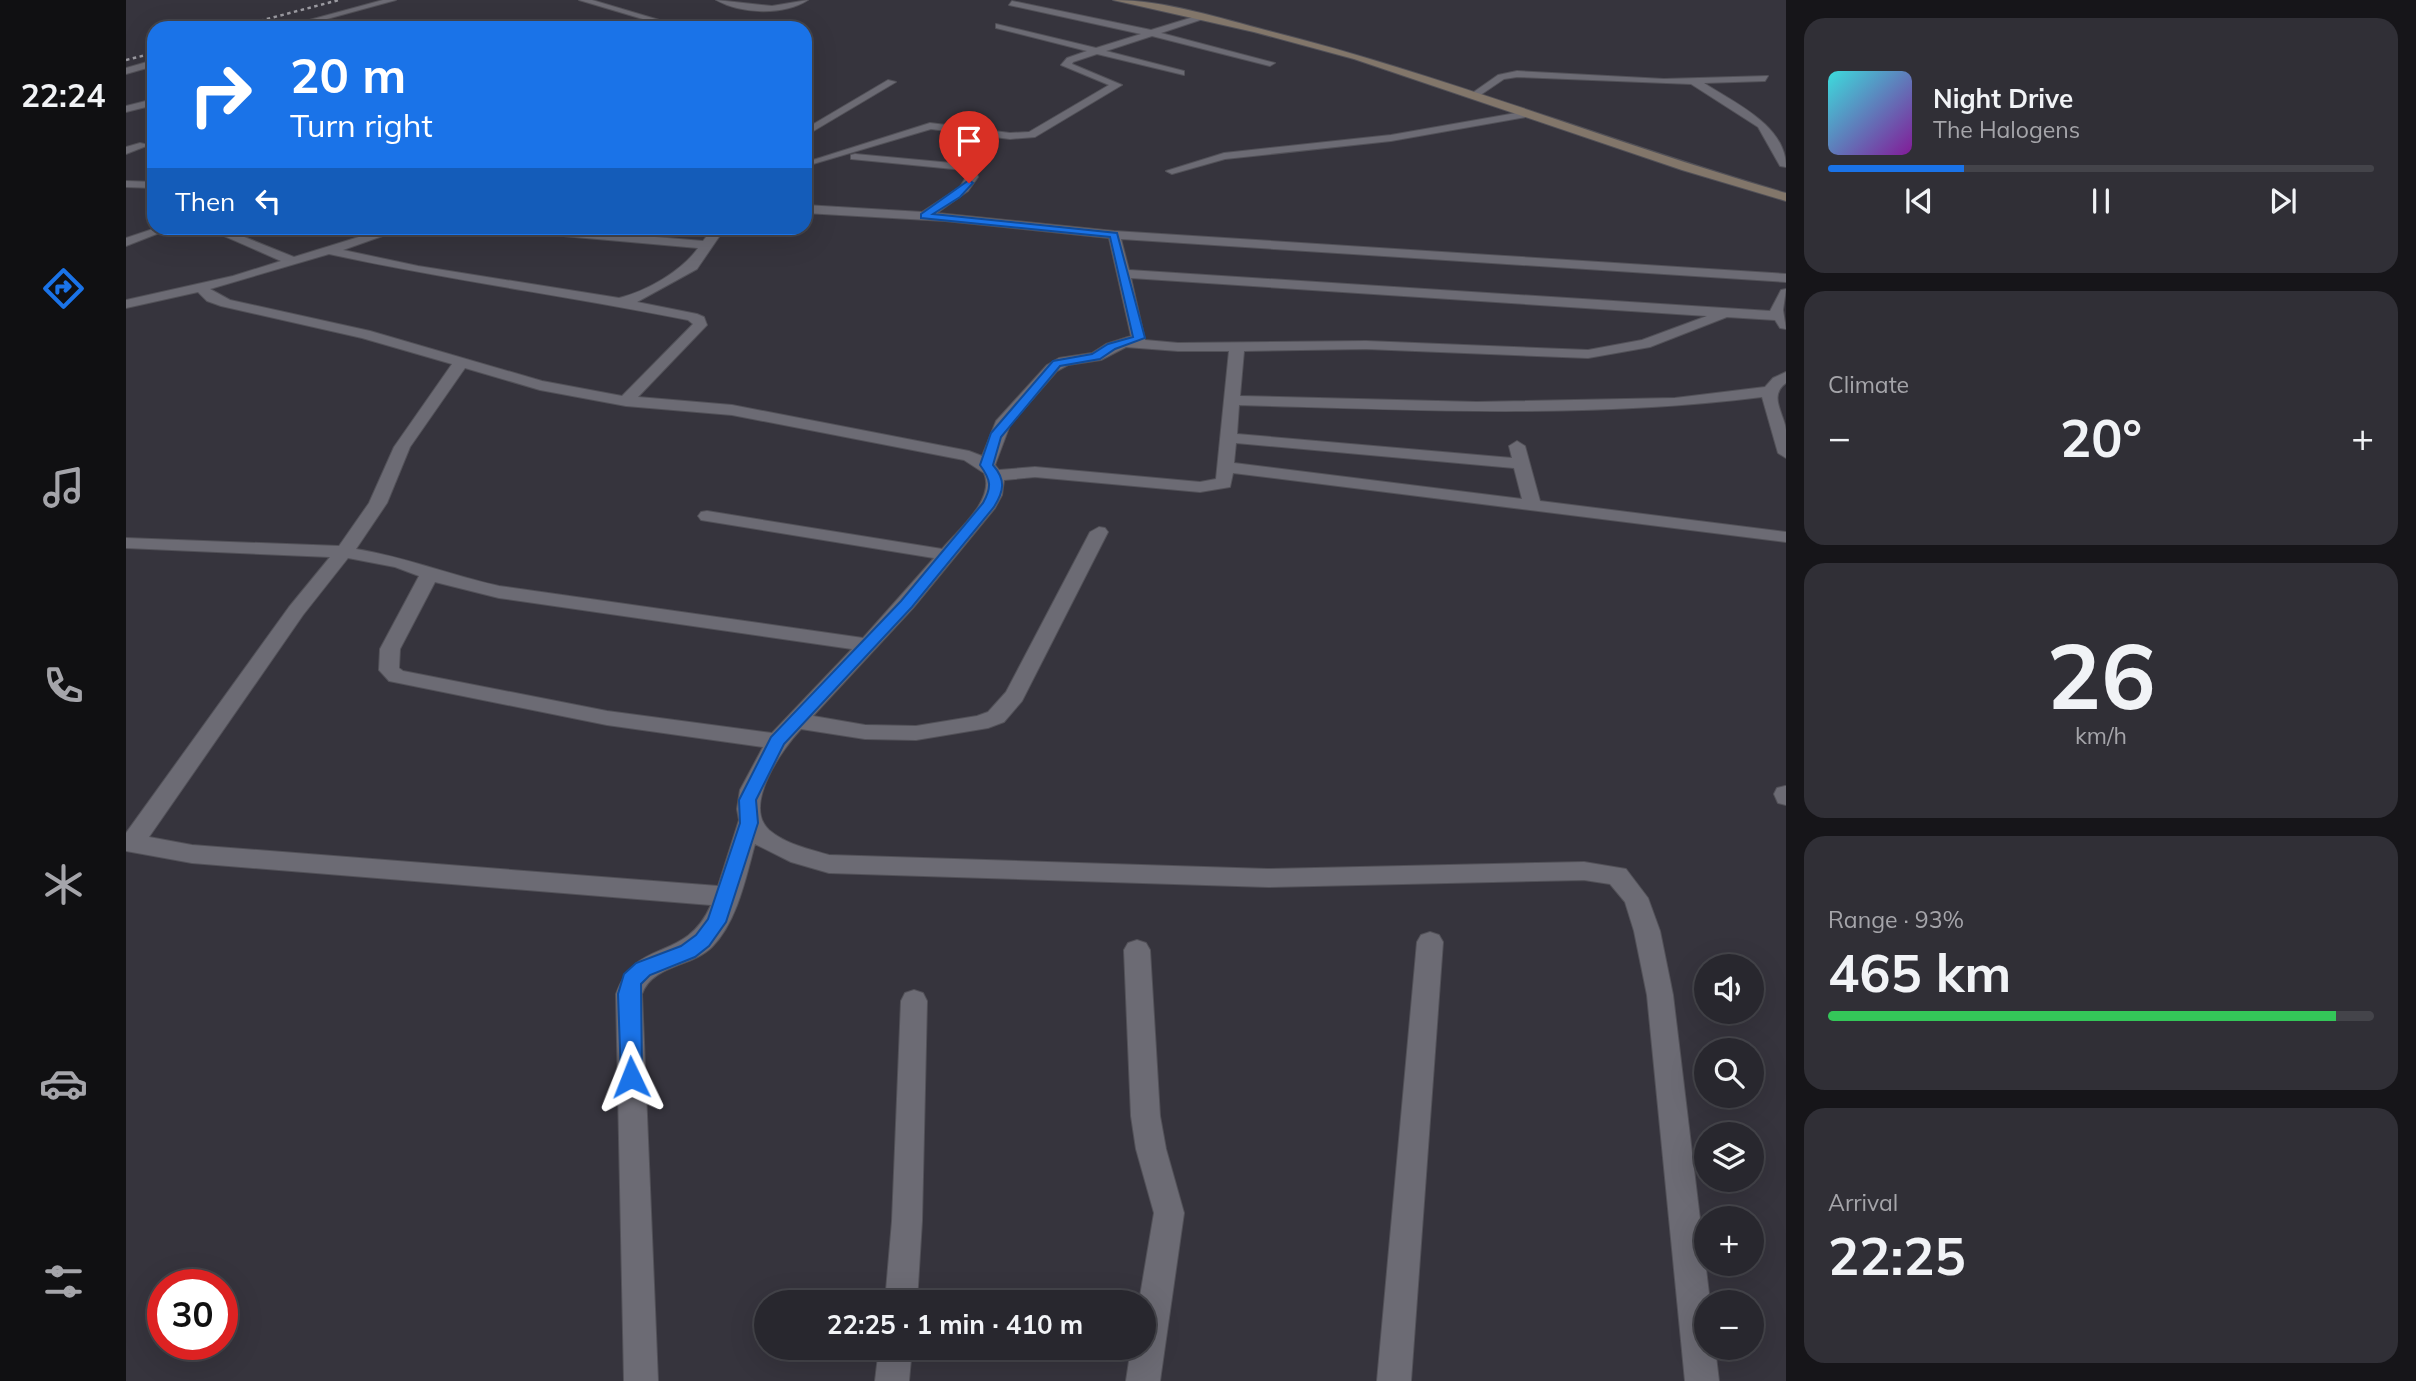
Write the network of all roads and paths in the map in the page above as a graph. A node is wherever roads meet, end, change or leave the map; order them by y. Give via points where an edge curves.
1 (392, 0) edge
2 (583, 0) edge
3 (720, 0) edge
4 (804, 0) edge
5 (1117, 0) edge
6 (1012, 3) dead end
7 (1200, 17) junction
8 (311, 21) edge
9 (657, 21) edge
10 (999, 26) dead end
11 (1151, 33) junction
12 (1095, 51) junction
13 (1270, 63) dead end
14 (147, 66) edge
15 (126, 71) edge
16 (1181, 73) dead end
17 (1765, 78) dead end
18 (891, 82) dead end
19 (1695, 82) junction
20 (1473, 96) junction
21 (147, 104) edge
22 (126, 109) edge
23 (1527, 114) junction
24 (812, 129) edge
25 (144, 145) dead end
26 (126, 150) edge
27 (839, 156) junction
28 (812, 160) edge
29 (817, 162) junction
30 (1784, 164) dead end
31 (1172, 171) dead end
32 (812, 173) edge
33 (147, 177) edge
34 (127, 184) edge
35 (147, 185) edge
36 (1786, 197) edge
37 (812, 209) edge
38 (924, 216) junction
39 (147, 235) edge
40 (229, 235) edge
41 (376, 235) edge
42 (596, 235) edge
43 (713, 235) edge
44 (1114, 235) junction
45 (126, 242) edge
46 (705, 245) junction
47 (327, 250) junction
48 (293, 261) junction
49 (1122, 273) junction
50 (1786, 278) edge
51 (201, 287) junction
52 (1786, 293) edge
53 (619, 302) junction
54 (126, 304) edge
55 (1727, 313) junction
56 (1782, 321) edge
57 (1128, 343) junction
58 (1237, 347) junction
59 (461, 362) junction
60 (1786, 377) edge
61 (1769, 391) junction
62 (1233, 400) junction
63 (626, 401) junction
64 (1230, 438) junction
65 (1517, 446) dead end
66 (1786, 453) edge
67 (1522, 464) junction
68 (1228, 467) junction
69 (991, 470) junction
70 (1531, 505) junction
71 (707, 516) dead end
72 (1099, 532) dead end
73 (1786, 537) edge
74 (126, 543) edge
75 (343, 551) junction
76 (947, 555) junction
77 (429, 574) junction
78 (866, 645) junction
79 (797, 721) junction
80 (777, 741) junction
81 (749, 823) junction
82 (129, 843) edge
83 (725, 896) junction
84 (1430, 942) dead end
85 (1137, 950) dead end
86 (914, 1001) dead end
87 (902, 1290) edge
88 (895, 1360) edge
89 (641, 1381) edge
90 (892, 1381) edge
91 (1143, 1381) edge
92 (1394, 1381) edge
93 (1703, 1381) edge

1 - 8 street
2 - 9 street
3 - 4 street via 768,11
5 - 7 main road
6 - 11 street
7 - 11 street
7 - 20 main road via 1390,67
10 - 12 street
11 - 12 street
11 - 13 street
12 - 16 street
12 - 27 street via 1066,65 1117,85 1038,132 1010,136 930,126
14 - 15 street
17 - 19 street
18 - 24 street
19 - 20 street via 1517,74 1501,78
19 - 30 street via 1762,125
20 - 23 main road
21 - 22 street
23 - 31 street via 1391,138 1224,156
23 - 36 main road
25 - 26 street
27 - 29 street
27 - 38 street via 969,167 972,177 964,189
28 - 29 street
29 - 32 street
33 - 34 street
34 - 35 street
37 - 38 street
38 - 44 street
39 - 45 street
40 - 48 street
41 - 47 street
42 - 46 street
43 - 46 street
44 - 49 street
44 - 50 street
46 - 53 street via 685,271 636,298
47 - 48 street
47 - 53 street via 408,268
48 - 51 street
49 - 55 street
49 - 57 street via 1139,333 1139,338
51 - 54 street
51 - 59 street via 226,303 365,334
52 - 56 street via 1776,310
53 - 63 street via 692,317 701,325
55 - 56 street
55 - 58 street via 1645,344 1588,354 1366,345
57 - 58 street
57 - 69 street via 1052,368 1002,424
58 - 62 street
59 - 63 street via 540,385
59 - 75 street via 415,426 378,503
60 - 61 street
61 - 62 street via 1675,403 1477,408
61 - 66 street
62 - 64 street
63 - 69 street via 732,410 969,456
64 - 67 street
64 - 68 street
65 - 67 street
67 - 70 street
68 - 69 street via 1224,483 1208,487
68 - 70 street
69 - 76 street via 997,490
70 - 73 street
71 - 76 street
72 - 79 street via 1015,696 996,717 887,734
74 - 75 street
75 - 77 street via 399,562
75 - 82 street
76 - 78 street
77 - 78 street via 499,592
77 - 80 street via 390,649 389,670 396,676 607,718
78 - 79 street
79 - 80 street
80 - 81 street via 747,800
81 - 83 street
81 - 93 street via 767,841 829,864 1268,878 1584,872 1617,876 1636,898 1660,995
82 - 83 street via 206,855
83 - 89 street via 716,922 702,940 688,951 643,969 631,980
84 - 92 street
85 - 91 street via 1142,1090 1150,1146 1167,1193 1169,1213
86 - 87 street
88 - 90 street

